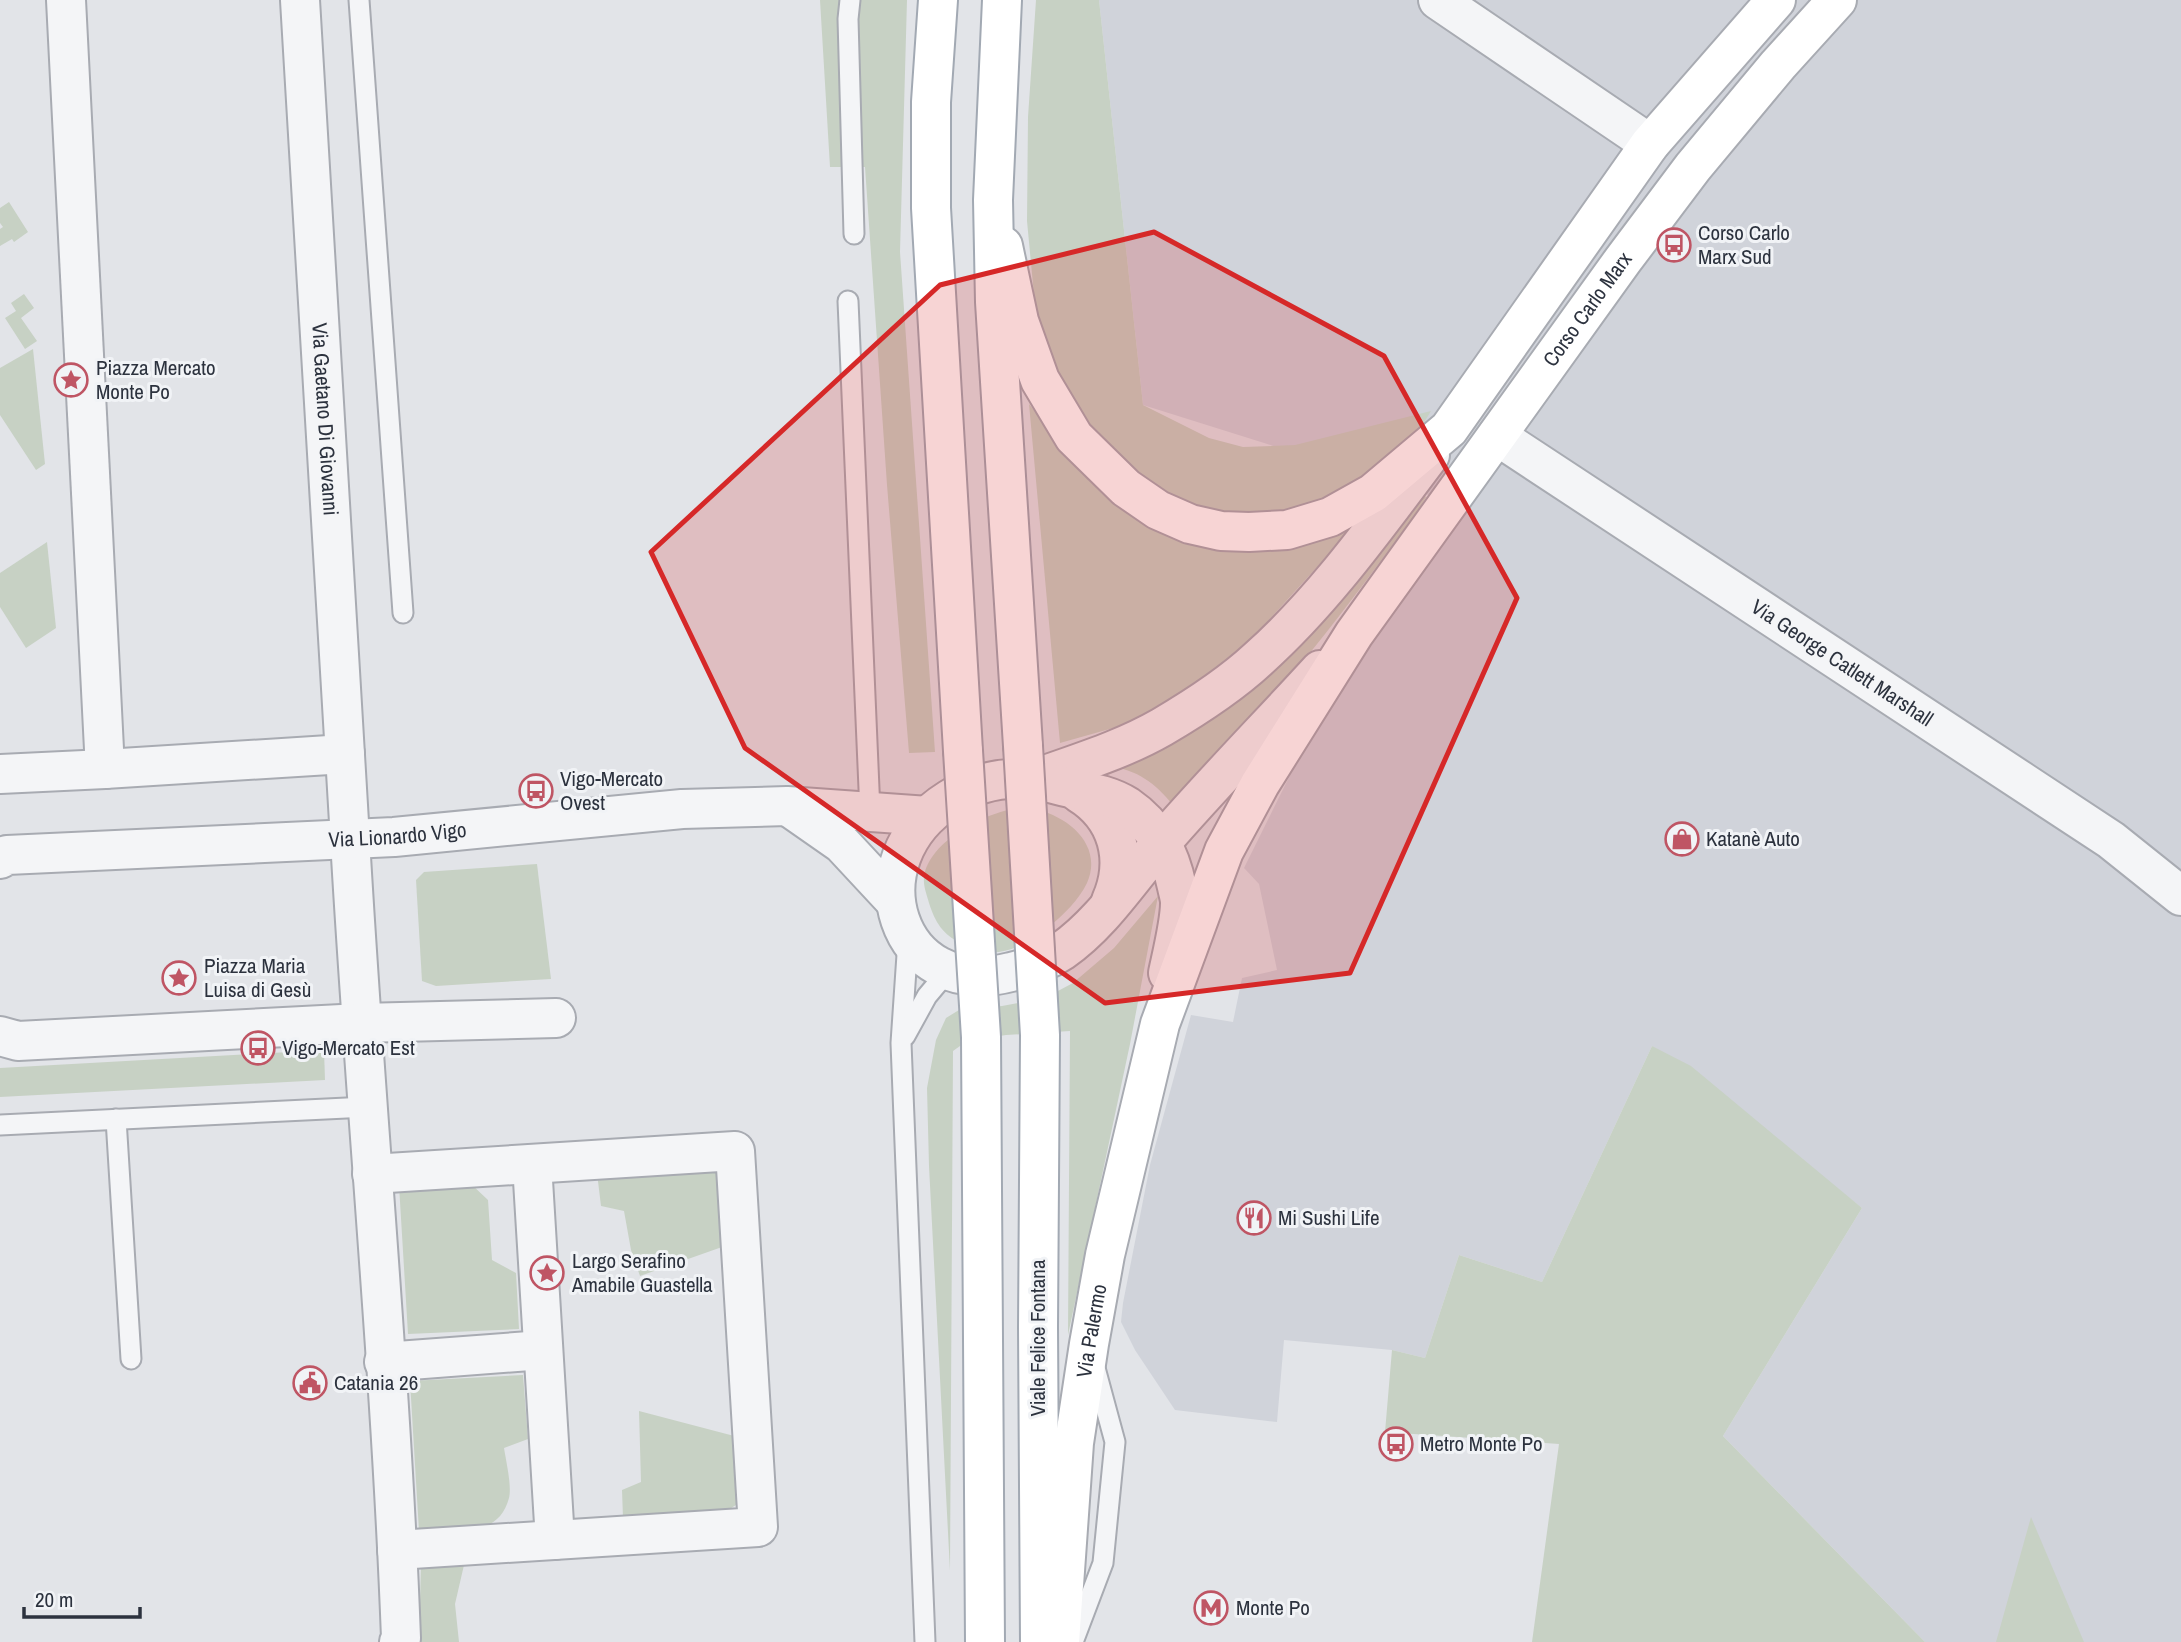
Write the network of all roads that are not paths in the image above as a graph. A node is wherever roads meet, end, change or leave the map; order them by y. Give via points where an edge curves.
1 (66, 0) edge
2 (300, 0) edge
3 (359, 0) edge
4 (850, 0) edge
5 (938, 0) edge
6 (1002, 0) edge
7 (1437, 0) edge
8 (1776, 0) edge
9 (1837, 0) edge
10 (1650, 144) junction
11 (993, 200) junction
12 (854, 234) dead end
13 (848, 300) dead end
14 (1449, 429) junction
15 (1497, 436) junction
16 (403, 613) dead end
17 (1354, 634) junction
18 (345, 754) junction
19 (1029, 762) junction
20 (105, 769) junction
21 (0, 774) edge
22 (1074, 790) junction
23 (787, 806) junction
24 (870, 812) junction
25 (928, 816) junction
26 (350, 839) junction
27 (1161, 843) junction
28 (2, 855) edge
29 (2181, 896) edge
30 (1101, 915) junction
31 (902, 918) junction
32 (948, 971) junction
33 (556, 1018) dead end
34 (361, 1023) junction
35 (1160, 1024) junction
36 (6, 1041) edge
37 (901, 1043) junction
38 (367, 1107) junction
39 (116, 1119) junction
40 (0, 1125) edge
41 (532, 1164) junction
42 (372, 1174) junction
43 (1088, 1344) junction
44 (543, 1350) junction
45 (131, 1359) dead end
46 (384, 1362) junction
47 (1039, 1502) junction
48 (555, 1540) junction
49 (397, 1550) junction
50 (399, 1642) edge
51 (925, 1642) edge
52 (985, 1642) edge
53 (1040, 1642) edge
54 (1053, 1642) edge
55 (1060, 1642) edge
56 (1073, 1642) edge

1 - 20 street
2 - 18 street, Via Gaetano Di Giovanni
3 - 16 lane
4 - 12 lane
5 - 52 main road, bridge via 931,102 931,208 981,1037
6 - 11 main road
7 - 10 street
8 - 10 main road, Corso Carlo Marx
9 - 15 main road, Corso Carlo Marx via 1693,167
10 - 14 main road, Corso Carlo Marx
11 - 14 main road, Corso Carlo Marx via 1019,321 1040,380 1074,437 1126,488 1158,510 1221,531 1287,530 1330,517 1373,493
11 - 19 main road, Viale Felice Fontana via 995,302
13 - 24 lane
14 - 19 street via 1366,540 1258,659 1209,697 1113,751
15 - 17 main road, Corso Carlo Marx
15 - 29 street, Via George Catlett Marshall via 2111,840
17 - 27 street
17 - 35 main road, Via Palermo via 1260,783 1224,851
18 - 20 street
18 - 26 street, Via Gaetano Di Giovanni
19 - 22 street
19 - 25 street via 959,793
19 - 47 main road, Viale Felice Fontana, bridge via 1040,1035
20 - 21 street
22 - 27 street via 1125,805 1146,821
22 - 30 street via 1103,812 1119,846 1118,882
23 - 24 street, Via Lionardo Vigo
23 - 26 street, Via Lionardo Vigo via 682,809
23 - 31 street via 842,844
24 - 25 street, Via Lionardo Vigo
25 - 31 street via 901,854 895,877
26 - 28 street, Via Lionardo Vigo
26 - 34 street, Via Gaetano Di Giovanni
27 - 30 street
27 - 35 street via 1172,862 1180,903
30 - 32 street via 1059,953 1023,969 966,977
31 - 32 street via 919,950
31 - 37 lane
32 - 37 lane via 927,996
33 - 34 street
34 - 36 street
34 - 38 street, Via Gaetano Di Giovanni
35 - 43 main road, Via Palermo
37 - 51 lane
38 - 39 lane
38 - 42 street, Via Gaetano Di Giovanni
39 - 40 lane
39 - 45 lane
41 - 42 street
41 - 44 street
41 - 48 street via 735,1151 758,1527
42 - 46 street, Via Gaetano Di Giovanni
43 - 55 main road, Via Palermo via 1074,1443
43 - 56 lane via 1115,1442 1103,1563
44 - 46 street
44 - 48 street
46 - 49 street, Via Gaetano Di Giovanni
47 - 53 main road, Viale Felice Fontana
47 - 54 street
48 - 49 street
49 - 50 street, Via Gaetano Di Giovanni

